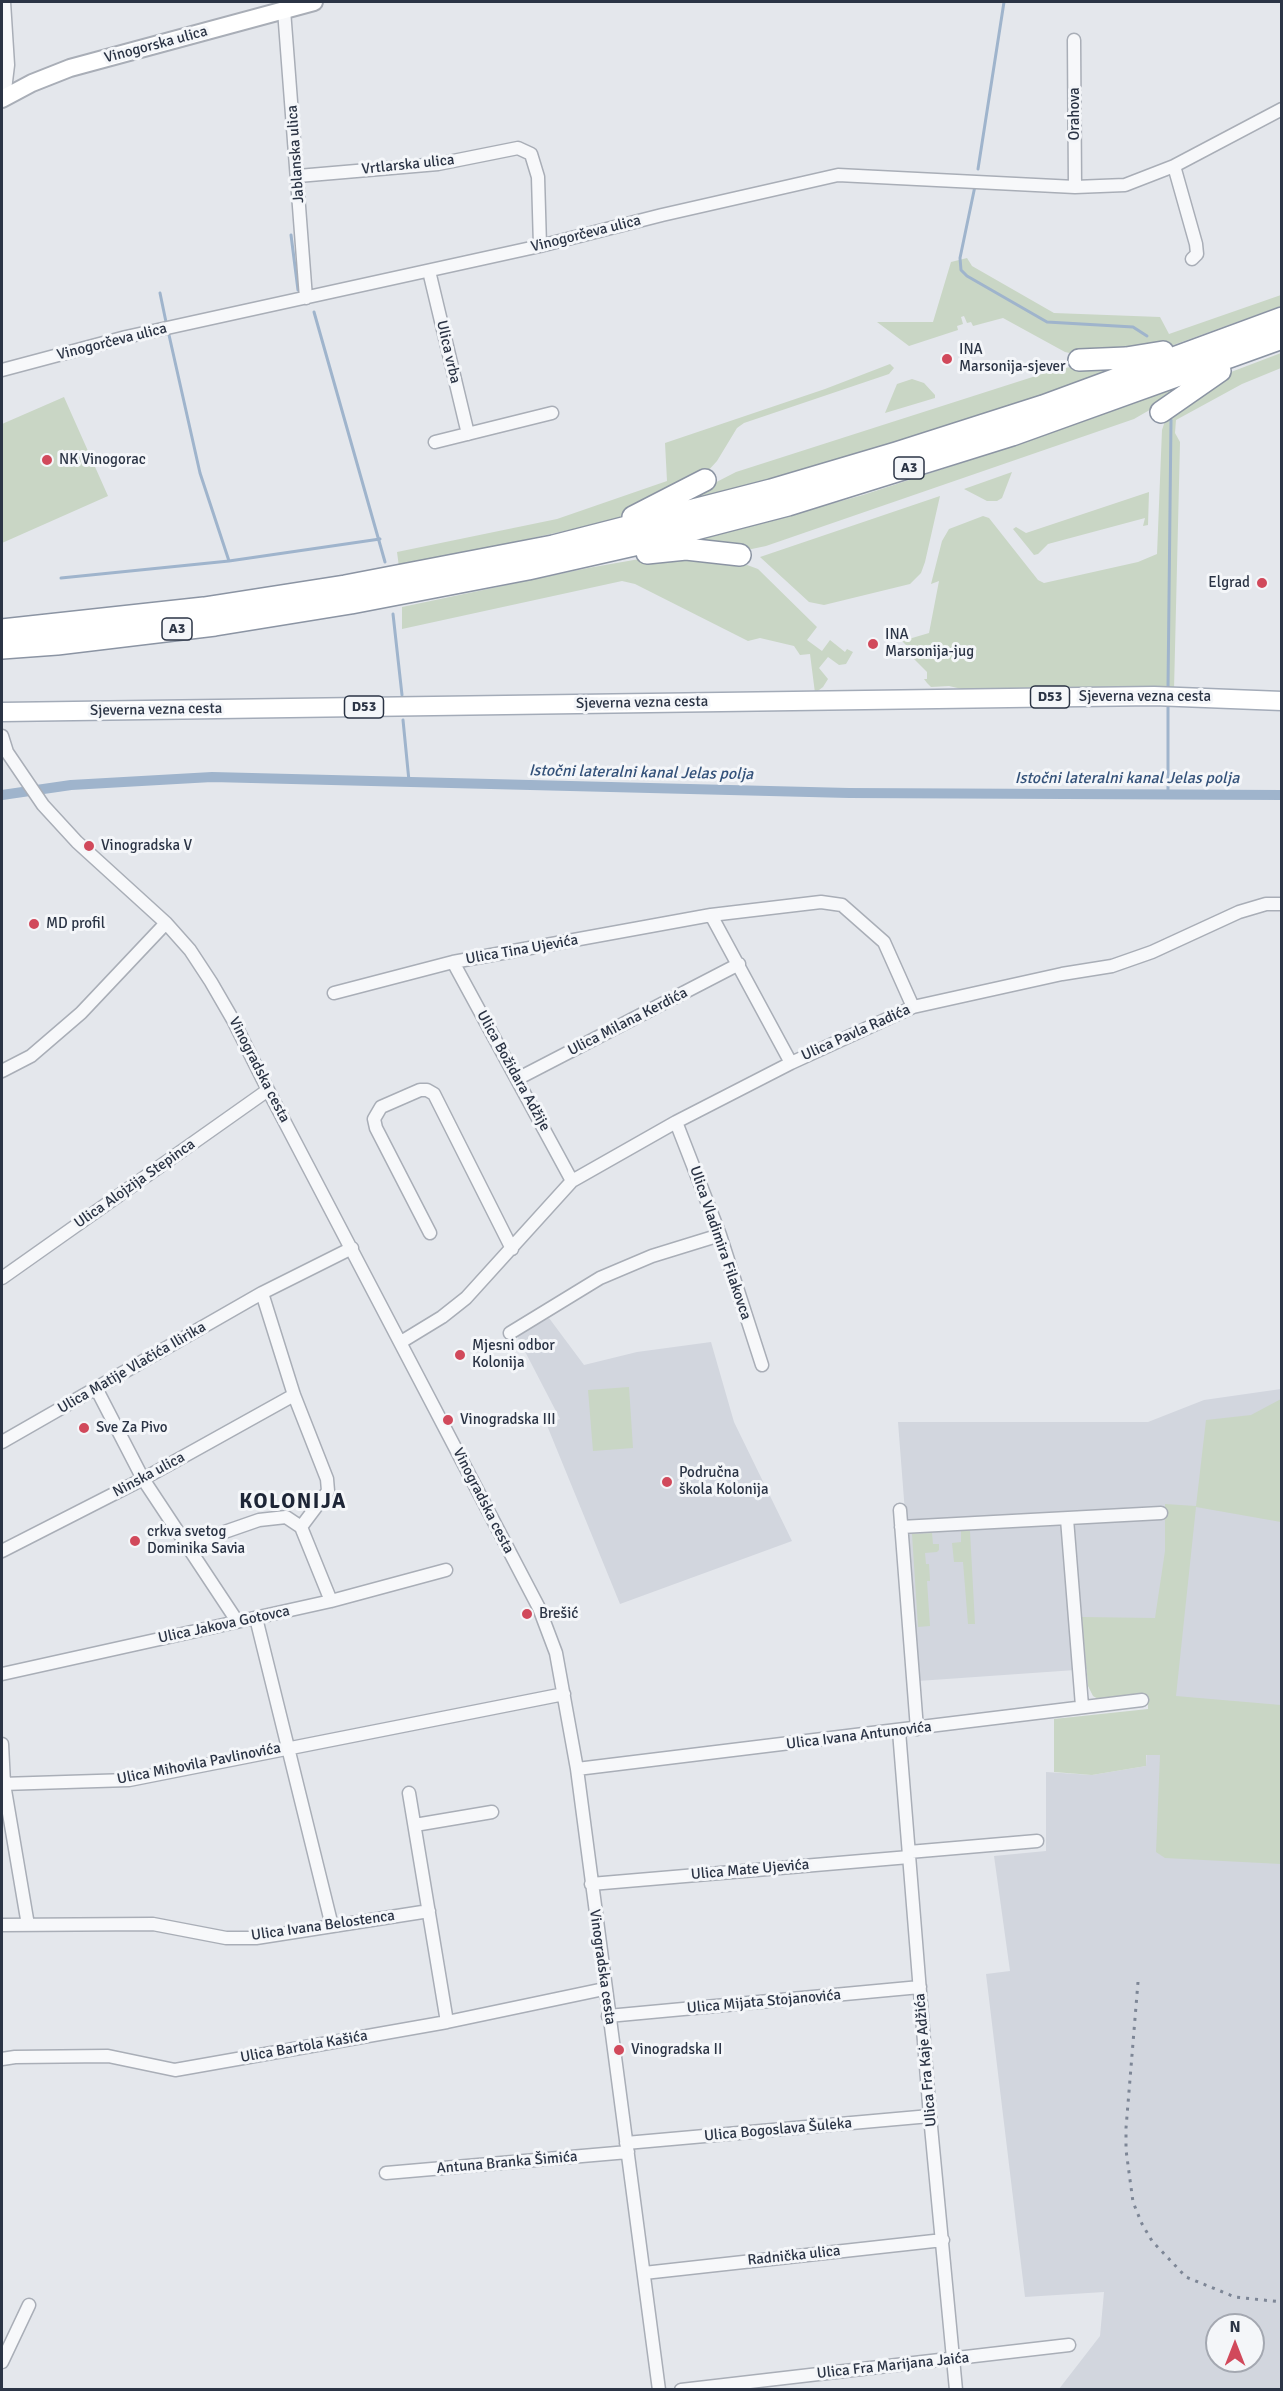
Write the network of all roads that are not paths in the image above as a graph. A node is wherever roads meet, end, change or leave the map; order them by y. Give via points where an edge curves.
1 (4, 2) edge
2 (315, 2) edge
3 (284, 10) junction
4 (1074, 40) dead end
5 (4, 98) edge
6 (1281, 109) edge
7 (1174, 166) junction
8 (298, 176) junction
9 (1075, 188) junction
10 (540, 246) junction
11 (1192, 259) dead end
12 (429, 271) junction
13 (306, 298) junction
14 (1281, 318) edge
15 (1259, 327) junction
16 (1281, 338) edge
17 (1281, 346) edge
18 (1079, 360) dead end
19 (2, 370) edge
20 (1161, 412) dead end
21 (552, 413) dead end
22 (468, 434) junction
23 (435, 442) dead end
24 (705, 480) dead end
25 (554, 546) junction
26 (740, 555) dead end
27 (528, 569) junction
28 (2, 630) edge
29 (2, 648) edge
30 (1281, 701) edge
31 (2, 712) edge
32 (2, 736) edge
33 (1281, 904) edge
34 (711, 915) junction
35 (166, 923) junction
36 (453, 962) junction
37 (739, 964) junction
38 (334, 993) dead end
39 (913, 1007) junction
40 (791, 1063) junction
41 (2, 1071) edge
42 (517, 1079) junction
43 (268, 1090) junction
44 (676, 1122) junction
45 (572, 1181) junction
46 (430, 1233) dead end
47 (720, 1235) junction
48 (352, 1248) junction
49 (512, 1249) junction
50 (2, 1278) edge
51 (262, 1293) junction
52 (510, 1333) dead end
53 (401, 1342) junction
54 (762, 1365) dead end
55 (96, 1388) junction
56 (294, 1395) junction
57 (2, 1442) edge
58 (143, 1479) junction
59 (900, 1510) dead end
60 (1161, 1514) dead end
61 (1067, 1519) junction
62 (301, 1527) junction
63 (901, 1527) junction
64 (187, 1545) junction
65 (2, 1551) edge
66 (446, 1570) dead end
67 (331, 1601) junction
68 (256, 1618) junction
69 (237, 1622) junction
70 (2, 1674) edge
71 (564, 1694) junction
72 (1142, 1700) dead end
73 (1082, 1706) junction
74 (917, 1729) junction
75 (899, 1731) junction
76 (2, 1744) edge
77 (288, 1747) junction
78 (577, 1769) junction
79 (3, 1784) edge
80 (409, 1793) dead end
81 (492, 1812) dead end
82 (415, 1826) junction
83 (1037, 1841) dead end
84 (909, 1855) junction
85 (591, 1884) junction
86 (429, 1911) junction
87 (2, 1925) edge
88 (28, 1925) junction
89 (332, 1926) junction
90 (920, 1987) junction
91 (604, 1989) junction
92 (608, 2016) junction
93 (447, 2022) junction
94 (2, 2059) edge
95 (930, 2116) junction
96 (627, 2147) junction
97 (386, 2173) dead end
98 (943, 2240) junction
99 (644, 2273) junction
100 (28, 2305) dead end
101 (1069, 2345) dead end
102 (952, 2359) junction
103 (2, 2362) edge
104 (659, 2390) edge
105 (681, 2390) edge
106 (956, 2390) edge

1 - 5 street via 8,65
2 - 3 main road, Vinogorska ulica
3 - 5 main road, Vinogorska ulica via 70,68
3 - 8 street, Jablanska ulica
4 - 9 street, Orahova
6 - 7 street, Vinogorčeva ulica
7 - 9 street, Vinogorčeva ulica via 1125,185
7 - 11 street via 1196,243 1197,254
8 - 10 street, Vrtlarska ulica via 438,164 518,148 531,154 538,177
8 - 13 street, Jablanska ulica
9 - 10 street, Vinogorčeva ulica via 838,176
10 - 12 street, Vinogorčeva ulica
12 - 13 street, Vinogorčeva ulica
12 - 22 street, Ulica vrba
13 - 19 street, Vinogorčeva ulica via 126,337
14 - 15 highway, A3
15 - 18 highway via 1224,332 1147,355
15 - 25 highway, A3 via 1043,406 896,453
16 - 27 highway, A3 via 1012,435 859,484 711,526
17 - 20 highway via 1220,371
21 - 22 street
22 - 23 street
24 - 25 highway via 634,516 575,533
25 - 28 highway, A3 via 204,608
26 - 27 highway via 668,550 554,572
27 - 29 highway, A3 via 226,623
30 - 31 main road, Sjeverna vezna cesta / D53 via 1154,696
32 - 35 street, Vinogradska cesta via 7,752 43,805 77,842
33 - 39 street, Ulica Pavla Radića via 1239,912 1112,966
34 - 36 street, Ulica Tina Ujevića
34 - 37 street
34 - 39 street, Ulica Tina Ujevića via 821,902 842,905 884,942
35 - 41 street via 81,1013 31,1056
35 - 43 street, Vinogradska cesta via 211,982
36 - 38 street, Ulica Tina Ujevića
36 - 42 street, Ulica Božidara Adžije
37 - 40 street
37 - 42 street, Ulica Milana Kerdića
39 - 40 street, Ulica Pavla Radića
40 - 44 street, Ulica Pavla Radića
42 - 45 street, Ulica Božidara Adžije
43 - 48 street, Vinogradska cesta
43 - 50 street, Ulica Alojzija Stepinca
44 - 45 street, Ulica Pavla Radića
44 - 47 street, Ulica Vladimira Filakovca
45 - 49 street, Ulica Pavla Radića
46 - 49 street via 374,1119 381,1107 420,1090 434,1094
47 - 52 street via 652,1256 600,1278
47 - 54 street, Ulica Vladimira Filakovca
48 - 51 street, Ulica Matije Vlačića Ilirika
48 - 53 street, Vinogradska cesta
49 - 53 street, Ulica Pavla Radića via 466,1298
51 - 55 street, Ulica Matije Vlačića Ilirika
51 - 56 street
53 - 71 street, Vinogradska cesta via 539,1608 556,1653
55 - 57 street, Ulica Matije Vlačića Ilirika
55 - 58 street
56 - 58 street, Ninska ulica
56 - 62 street via 327,1479 328,1491
58 - 64 street
58 - 65 street, Ninska ulica
59 - 63 street
60 - 61 street
61 - 63 street
61 - 73 street
62 - 64 street via 286,1517 259,1520
62 - 67 street
63 - 74 street
64 - 69 street
66 - 67 street, Ulica Jakova Gotovca
67 - 68 street, Ulica Jakova Gotovca
68 - 69 street, Ulica Jakova Gotovca
68 - 77 street, Ulica Mihovila Pavlinovića
69 - 70 street, Ulica Jakova Gotovca
71 - 77 street, Ulica Mihovila Pavlinovića
71 - 78 street, Vinogradska cesta
72 - 73 street, Ulica Ivana Antunovića
73 - 74 street, Ulica Ivana Antunovića
74 - 75 street, Ulica Ivana Antunovića
75 - 78 street, Ulica Ivana Antunovića
75 - 84 street, Ulica Fra Kaje Adžića
76 - 79 street
77 - 79 street, Ulica Mihovila Pavlinovića via 129,1780
77 - 89 street, Ulica Mihovila Pavlinovića
78 - 85 street, Vinogradska cesta
79 - 88 street
80 - 82 street
81 - 82 street
82 - 86 street
83 - 84 street, Ulica Mate Ujevića
84 - 85 street, Ulica Mate Ujevića
84 - 90 street, Ulica Fra Kaje Adžića
85 - 91 street, Vinogradska cesta
86 - 89 street, Ulica Ivana Belostenca
86 - 93 street
87 - 88 street, Ulica Ivana Belostenca
88 - 89 street, Ulica Ivana Belostenca via 153,1924 226,1938 256,1938
90 - 92 street, Ulica Mijata Stojanovića
90 - 95 street, Ulica Fra Kaje Adžića
91 - 92 street, Vinogradska cesta
91 - 93 street, Ulica Bartola Kašića
92 - 96 street, Vinogradska cesta
93 - 94 street, Ulica Bartola Kašića via 175,2070 108,2056
95 - 96 street, Ulica Bogoslava Šuleka
95 - 98 street, Ulica Fra Kaje Adžića
96 - 97 street, Antuna Branka Šimića
96 - 99 street, Vinogradska cesta
98 - 99 street, Radnička ulica
98 - 102 street, Ulica Fra Kaje Adžića
99 - 104 street, Vinogradska cesta
100 - 103 street
101 - 102 street, Ulica Fra Marijana Jaića
102 - 105 street, Ulica Fra Marijana Jaića
102 - 106 street, Ulica Fra Kaje Adžića

